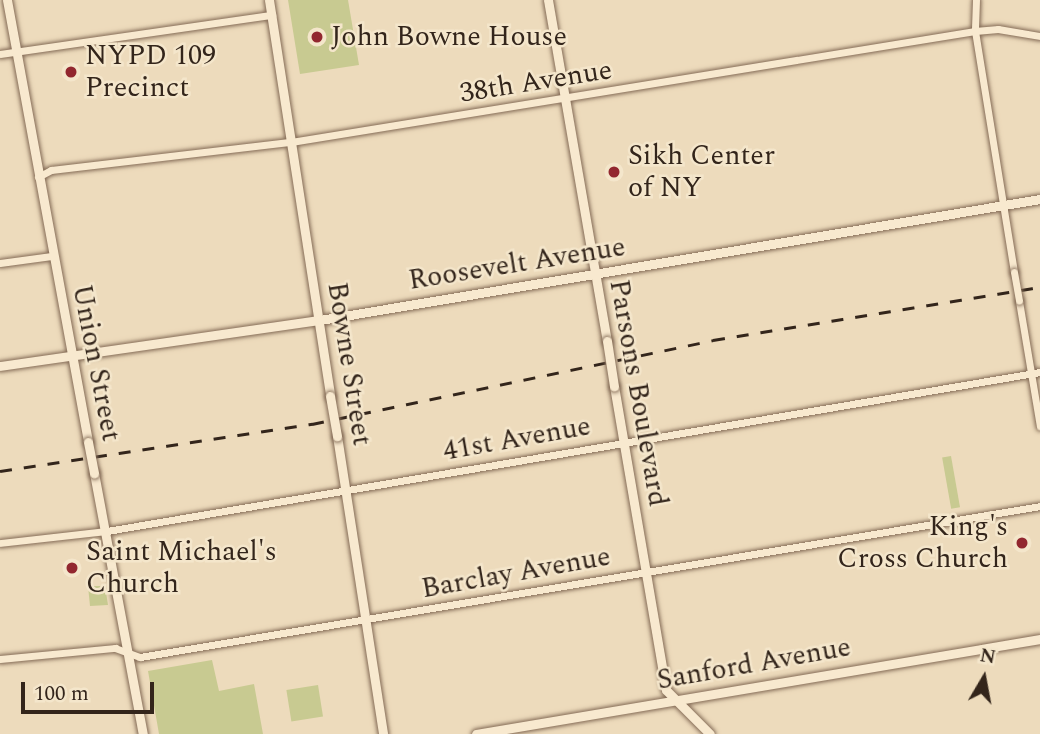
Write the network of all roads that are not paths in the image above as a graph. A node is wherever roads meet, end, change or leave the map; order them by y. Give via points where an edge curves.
1 (7, 0) edge
2 (270, 0) edge
3 (548, 0) edge
4 (976, 0) edge
5 (272, 15) junction
6 (975, 32) junction
7 (1040, 36) edge
8 (16, 52) junction
9 (0, 54) edge
10 (565, 99) junction
11 (291, 142) junction
12 (38, 177) junction
13 (1040, 199) edge
14 (1003, 205) junction
15 (52, 256) junction
16 (0, 263) edge
17 (595, 274) junction
18 (320, 320) junction
19 (72, 355) junction
20 (0, 366) edge
21 (1040, 372) edge
22 (1031, 374) junction
23 (1040, 426) edge
24 (624, 442) junction
25 (345, 489) junction
26 (1040, 506) edge
27 (107, 531) junction
28 (0, 543) edge
29 (645, 573) junction
30 (365, 620) junction
31 (1040, 639) edge
32 (128, 653) junction
33 (0, 659) edge
34 (679, 700) junction
35 (143, 734) edge
36 (383, 734) edge
37 (476, 734) edge
38 (710, 734) edge

1 - 8 street, Union Street
2 - 5 street, Bowne Street
3 - 10 street, Parsons Boulevard
4 - 6 street
5 - 8 street
5 - 11 street, Bowne Street
6 - 7 street, 38th Avenue via 998,29
6 - 10 street, 38th Avenue
6 - 14 street
8 - 9 street
8 - 12 street, Union Street
10 - 11 street, 38th Avenue
10 - 17 street, Parsons Boulevard
11 - 12 street, 38th Avenue via 51,170
11 - 18 street, Bowne Street
12 - 15 street, Union Street
13 - 14 street, Roosevelt Avenue
14 - 17 street, Roosevelt Avenue
14 - 22 street, bridge
15 - 16 street
15 - 19 street, Union Street
17 - 18 street, Roosevelt Avenue
17 - 24 street, Parsons Boulevard, bridge
18 - 19 street, Roosevelt Avenue
18 - 25 street, Bowne Street, bridge
19 - 20 street, Roosevelt Avenue
19 - 27 street, Union Street, bridge
21 - 22 street, 41st Avenue
22 - 23 street
22 - 24 street, 41st Avenue
24 - 25 street, 41st Avenue
24 - 29 street, Parsons Boulevard
25 - 27 street, 41st Avenue
25 - 30 street, Bowne Street
26 - 29 street, Barclay Avenue
27 - 28 street, 41st Avenue
27 - 32 street, Union Street
29 - 30 street, Barclay Avenue
29 - 34 street, Parsons Boulevard via 666,690
30 - 32 street, Barclay Avenue via 140,657
30 - 36 street, Bowne Street
31 - 34 street, Sanford Avenue
32 - 33 street, Barclay Avenue via 115,648
32 - 35 street, Union Street
34 - 37 street, Sanford Avenue
34 - 38 street, Parsons Boulevard

